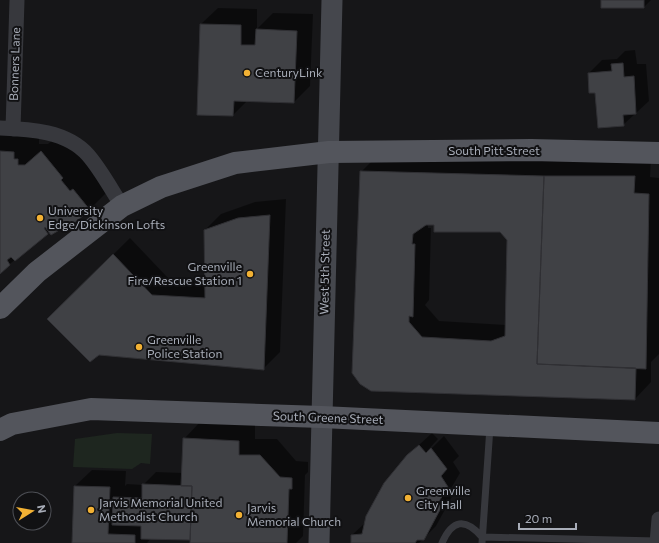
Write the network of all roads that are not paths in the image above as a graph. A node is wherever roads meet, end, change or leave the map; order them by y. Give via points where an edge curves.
1 (17, 0) edge
2 (332, 0) edge
3 (6, 128) edge
4 (329, 152) junction
5 (659, 153) edge
6 (122, 206) junction
7 (0, 308) edge
8 (322, 417) junction
9 (4, 425) edge
10 (490, 425) junction
11 (659, 433) edge
12 (659, 519) edge
13 (482, 540) edge
14 (657, 542) edge
15 (319, 543) edge
16 (442, 543) edge

1 - 3 street, Bonners Lane
2 - 4 main road, West 5th Street
3 - 6 street via 48,133 66,138 79,146 97,166
4 - 5 main road, South Pitt Street via 531,150
4 - 6 main road, South Pitt Street via 235,163 161,187
4 - 8 main road, West 5th Street
6 - 7 main road, South Pitt Street via 37,272
8 - 9 main road, South Greene Street via 91,409
8 - 10 main road, South Greene Street
8 - 15 main road, West 5th Street
10 - 11 main road, South Greene Street
10 - 13 lane
12 - 14 street
13 - 14 lane
13 - 16 lane via 474,528 466,524 454,525

